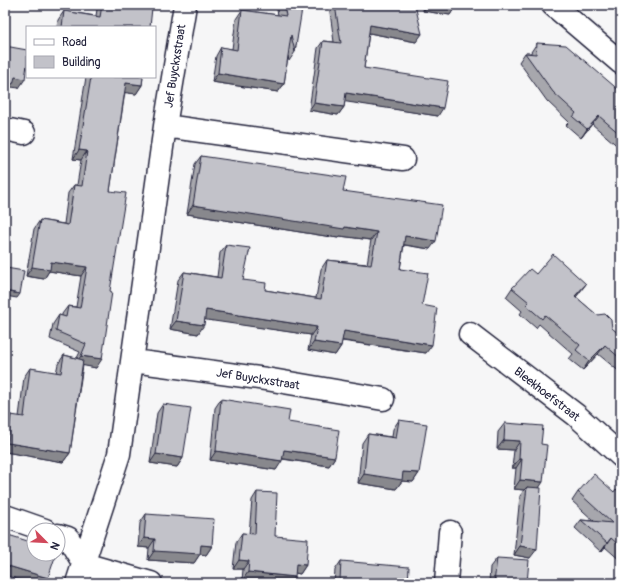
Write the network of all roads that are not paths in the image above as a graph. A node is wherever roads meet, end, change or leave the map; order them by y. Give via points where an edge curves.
1 (185, 5) edge
2 (552, 5) edge
3 (621, 64) edge
4 (165, 126) junction
5 (403, 159) dead end
6 (470, 334) dead end
7 (133, 361) junction
8 (383, 399) dead end
9 (621, 456) edge
10 (5, 516) edge
11 (26, 523) edge
12 (450, 532) dead end
13 (66, 537) edge
14 (80, 574) edge
15 (151, 583) edge
16 (446, 583) edge

1 - 4 street, Jef Buyckxstraat
2 - 3 street
4 - 5 street
4 - 7 street, Jef Buyckxstraat
6 - 9 street, Bleekhoefstraat via 576,415
7 - 8 street, Jef Buyckxstraat via 266,379
7 - 14 street, Jef Buyckxstraat via 119,454
10 - 11 street
12 - 16 street
13 - 14 street
14 - 15 street

